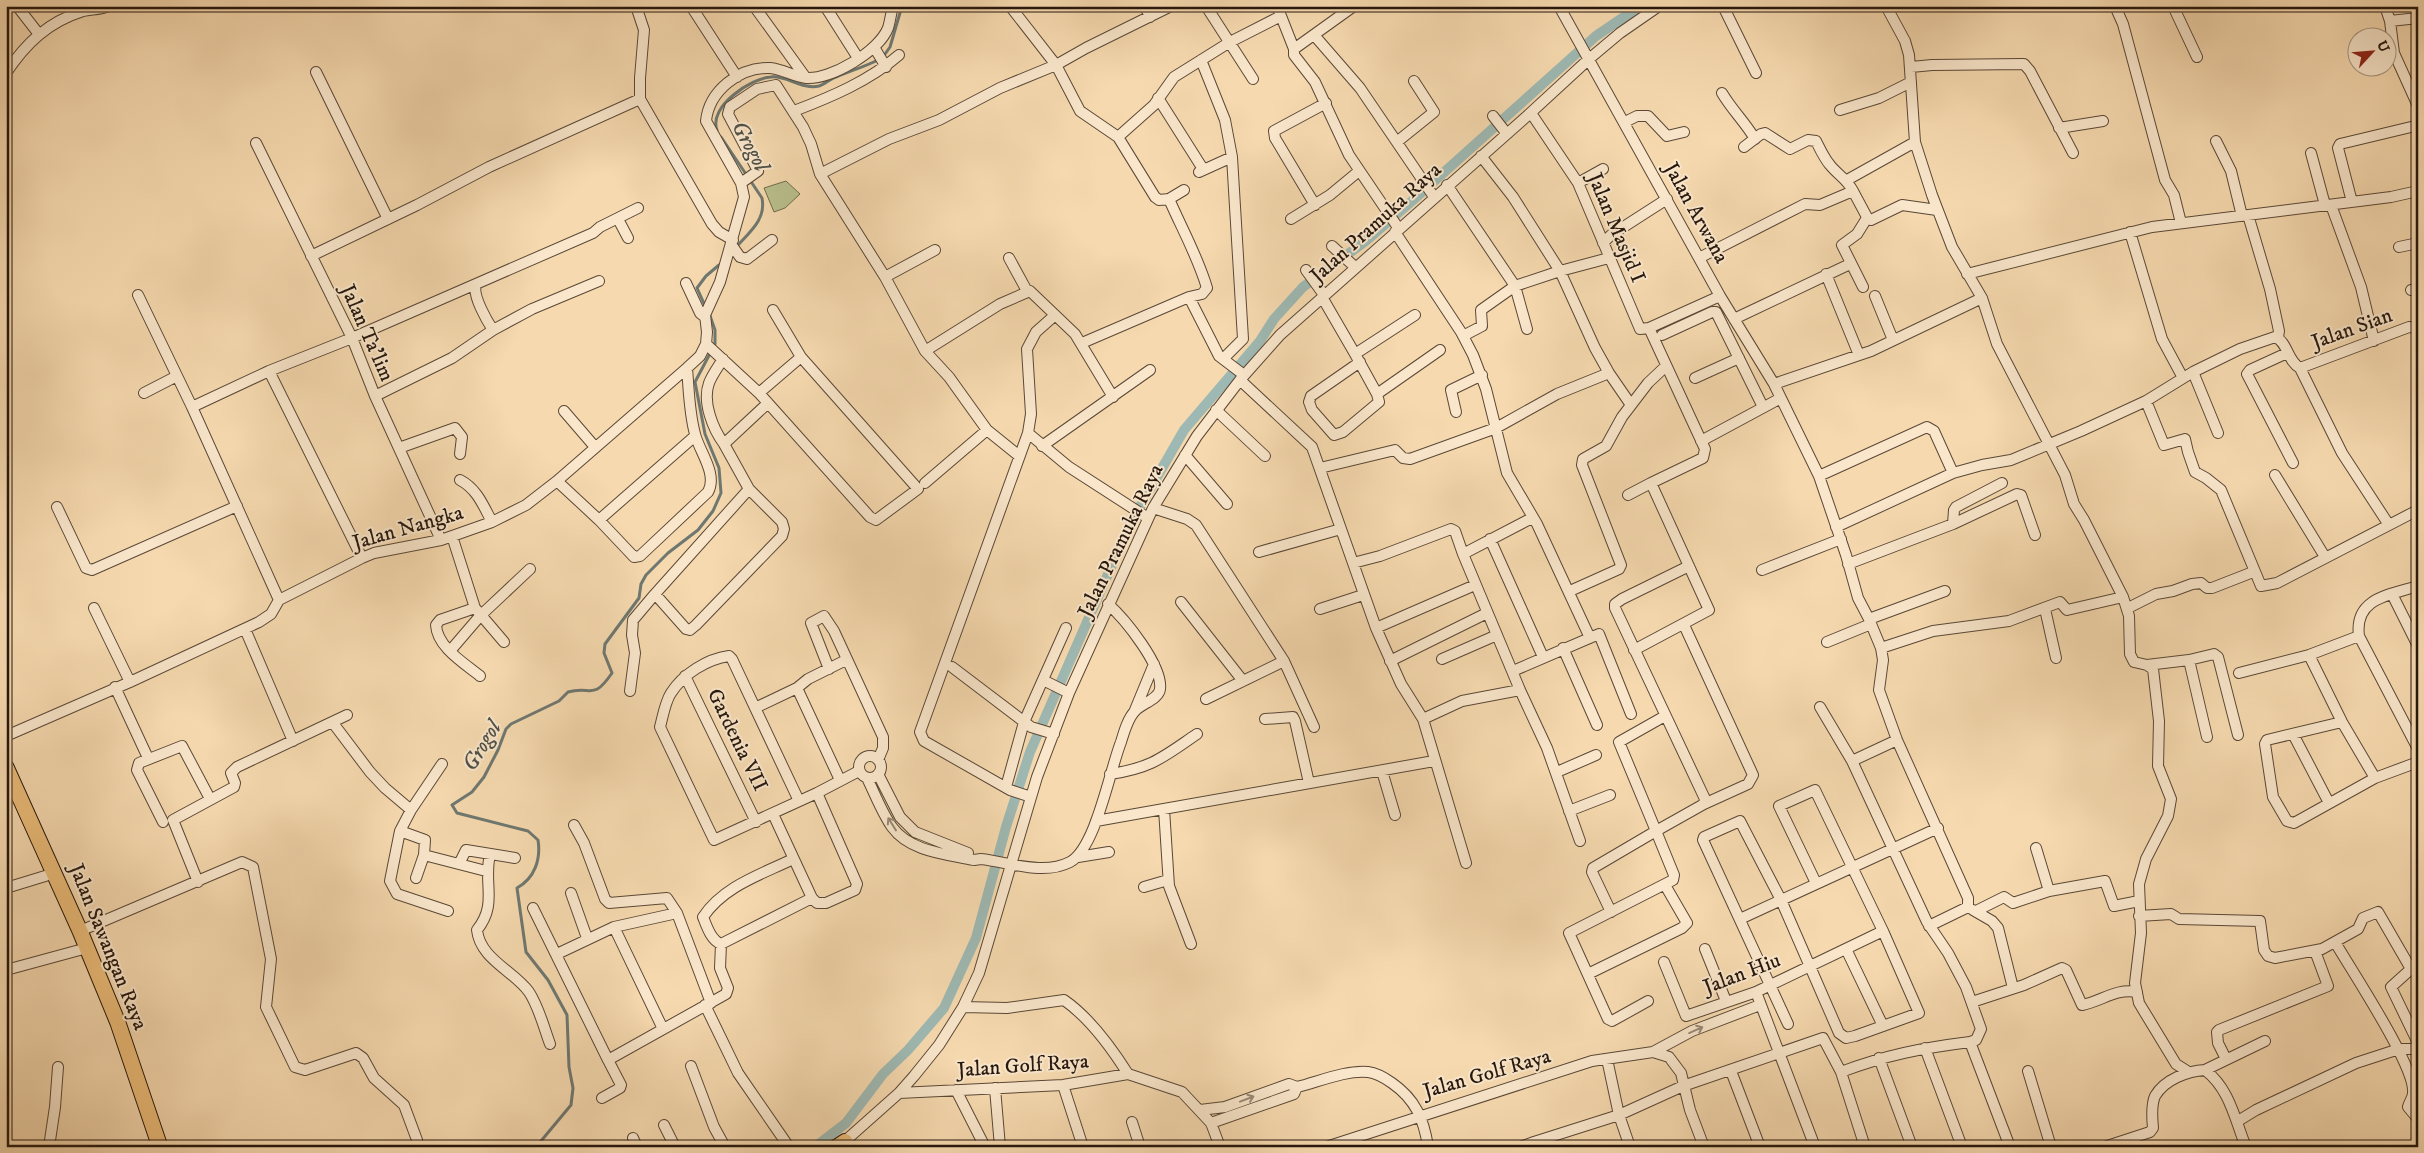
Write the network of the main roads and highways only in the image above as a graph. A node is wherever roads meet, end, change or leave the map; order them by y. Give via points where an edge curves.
1 (6, 766) edge
2 (160, 1147) edge

1 - 2 highway, Jalan Sawangan Raya via 118,1023

